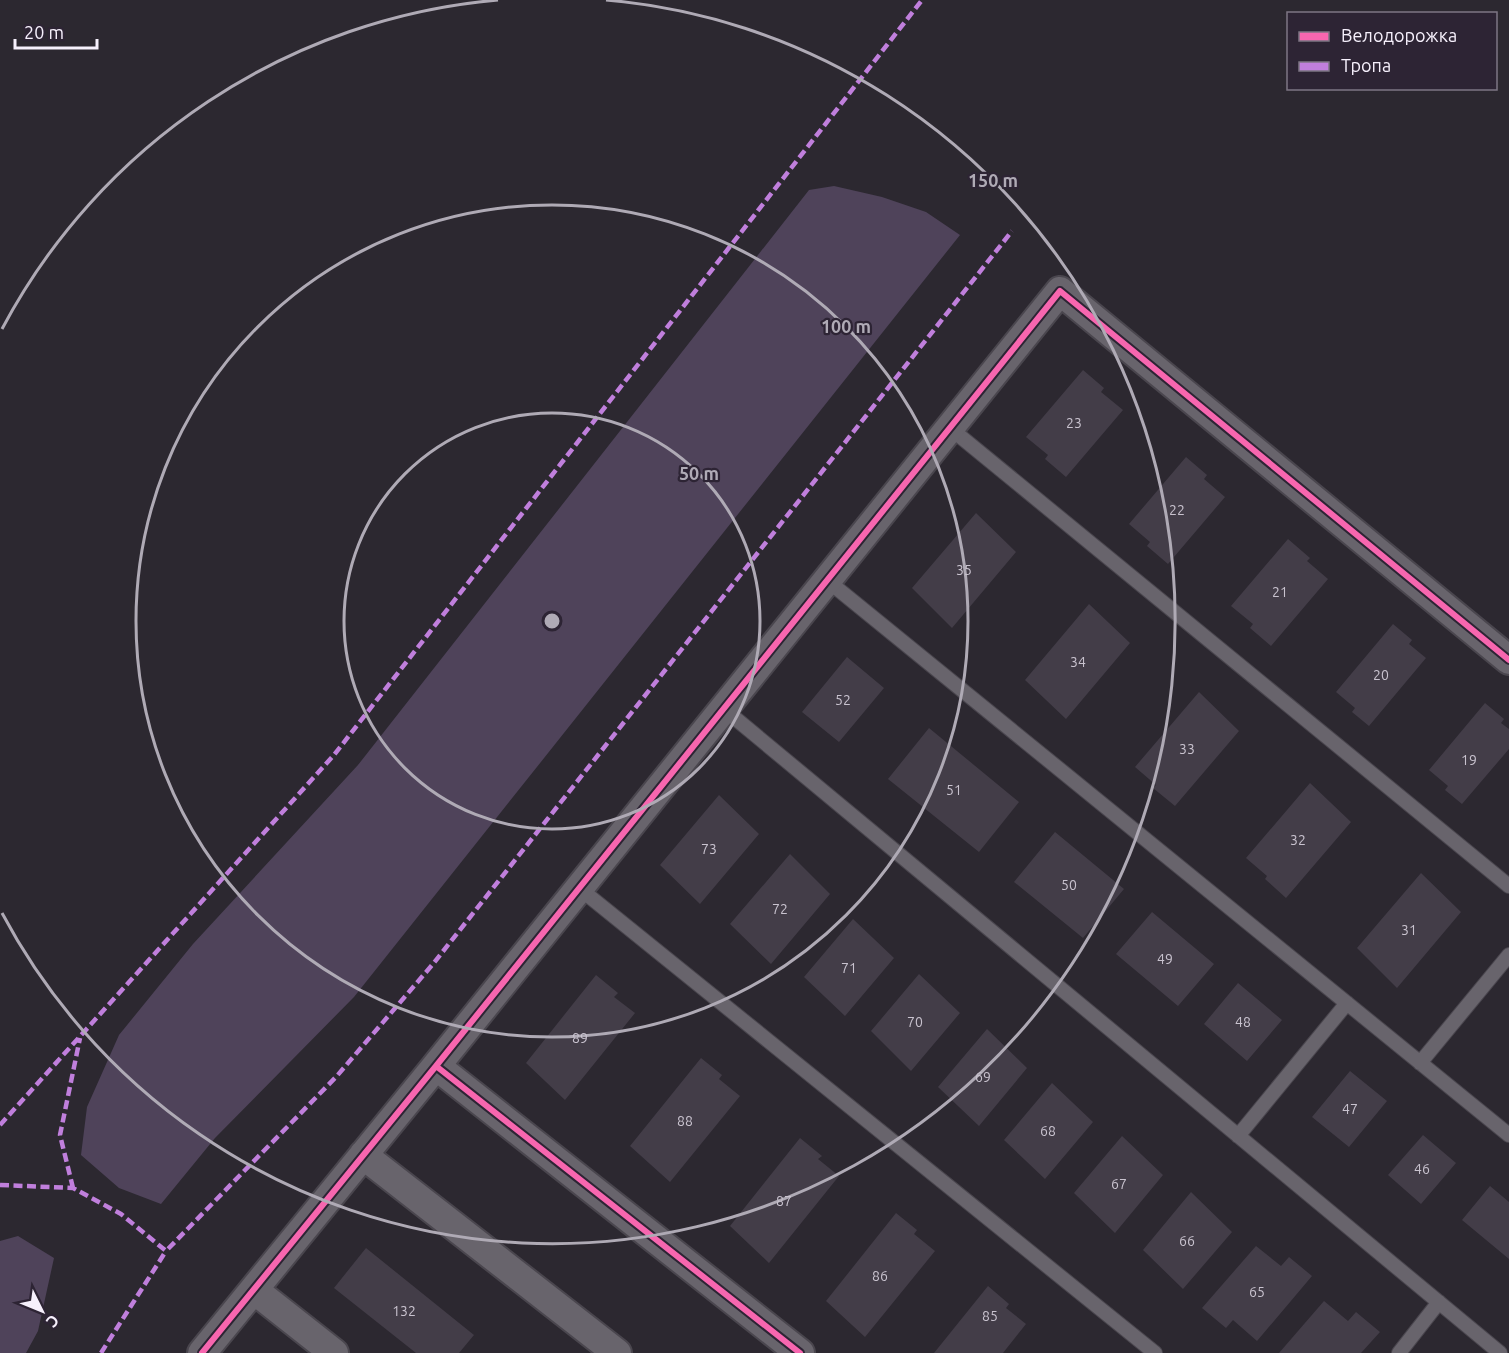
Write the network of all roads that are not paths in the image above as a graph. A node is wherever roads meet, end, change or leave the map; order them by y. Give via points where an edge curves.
1 (950, 428) junction
2 (828, 581) junction
3 (1509, 660) edge
4 (724, 709) junction
5 (1509, 886) edge
6 (579, 888) junction
7 (1509, 955) edge
8 (1347, 1003) junction
9 (1420, 1063) junction
10 (436, 1066) junction
11 (1509, 1135) edge
12 (1238, 1136) junction
13 (363, 1155) junction
14 (254, 1290) junction
15 (1439, 1302) junction
16 (202, 1353) edge
17 (334, 1353) edge
18 (617, 1353) edge
19 (800, 1353) edge
20 (1155, 1353) edge
21 (1399, 1353) edge
22 (1500, 1353) edge

1 - 2 street
1 - 3 street via 1060,291
1 - 5 lane
2 - 4 street
2 - 8 lane
4 - 6 street
4 - 12 lane
6 - 10 street
6 - 20 lane
7 - 9 lane
8 - 9 lane
8 - 12 lane
9 - 11 lane
10 - 13 street
10 - 19 street
12 - 15 lane
13 - 14 street
13 - 18 street
14 - 16 street
14 - 17 street
15 - 21 lane
15 - 22 lane

